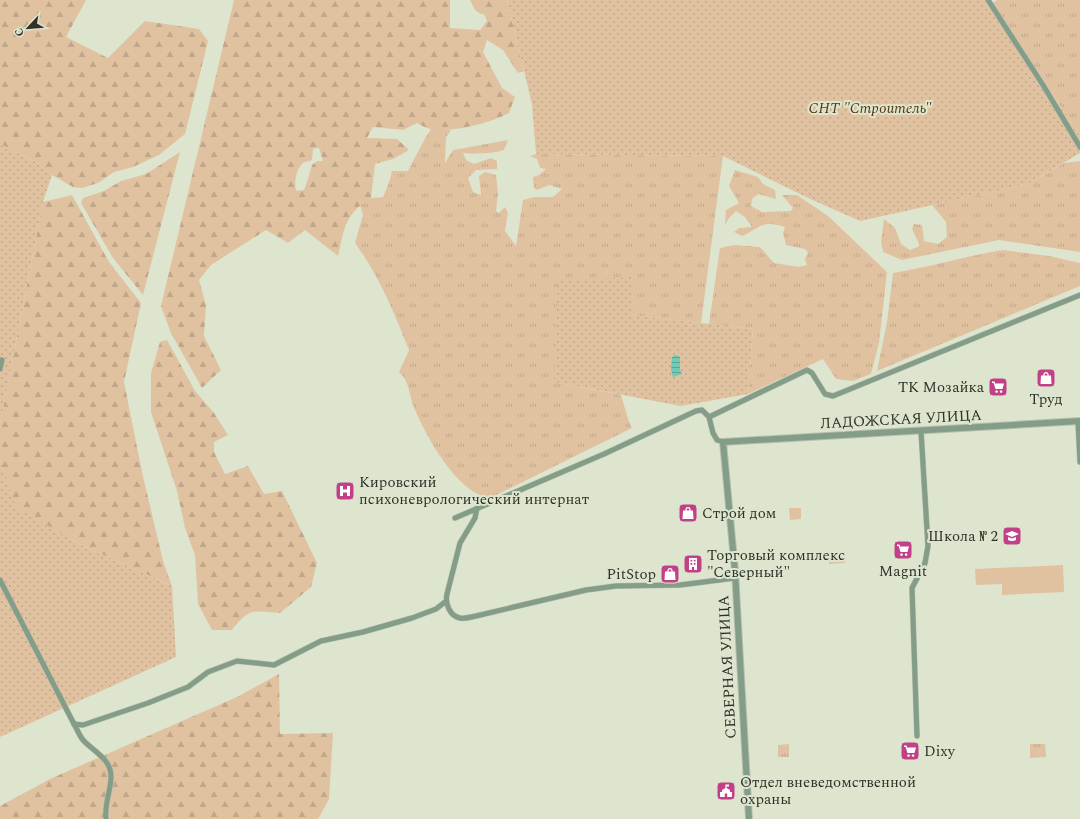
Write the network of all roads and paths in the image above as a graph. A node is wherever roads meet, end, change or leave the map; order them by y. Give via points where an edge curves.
1 (988, 0) edge
2 (1080, 147) edge
3 (1080, 295) edge
4 (0, 360) edge
5 (0, 369) edge
6 (709, 417) junction
7 (1079, 422) edge
8 (921, 431) junction
9 (723, 442) junction
10 (1080, 462) edge
11 (477, 508) junction
12 (455, 518) dead end
13 (735, 578) junction
14 (0, 580) edge
15 (446, 602) junction
16 (74, 724) junction
17 (917, 736) dead end
18 (106, 819) edge
19 (749, 819) edge

1 - 2 street
3 - 6 street via 833,396 825,394 812,372 807,370
4 - 5 street
6 - 9 street via 717,440
6 - 11 street via 702,410 696,412
7 - 8 street, ЛАДОЖСКАЯ УЛИЦА
7 - 10 street
8 - 9 street, ЛАДОЖСКАЯ УЛИЦА
8 - 17 street via 928,546 925,563 912,588
9 - 13 street, СЕВЕРНАЯ УЛИЦА
11 - 12 street
11 - 15 street via 475,518 460,544
13 - 15 street via 680,585 616,586 586,590 459,618 453,614
13 - 19 street, СЕВЕРНАЯ УЛИЦА
14 - 16 street
15 - 16 street via 436,609 412,618 321,641 274,664 237,661 208,672 188,687 148,703 83,725
16 - 18 street via 83,740 110,767

